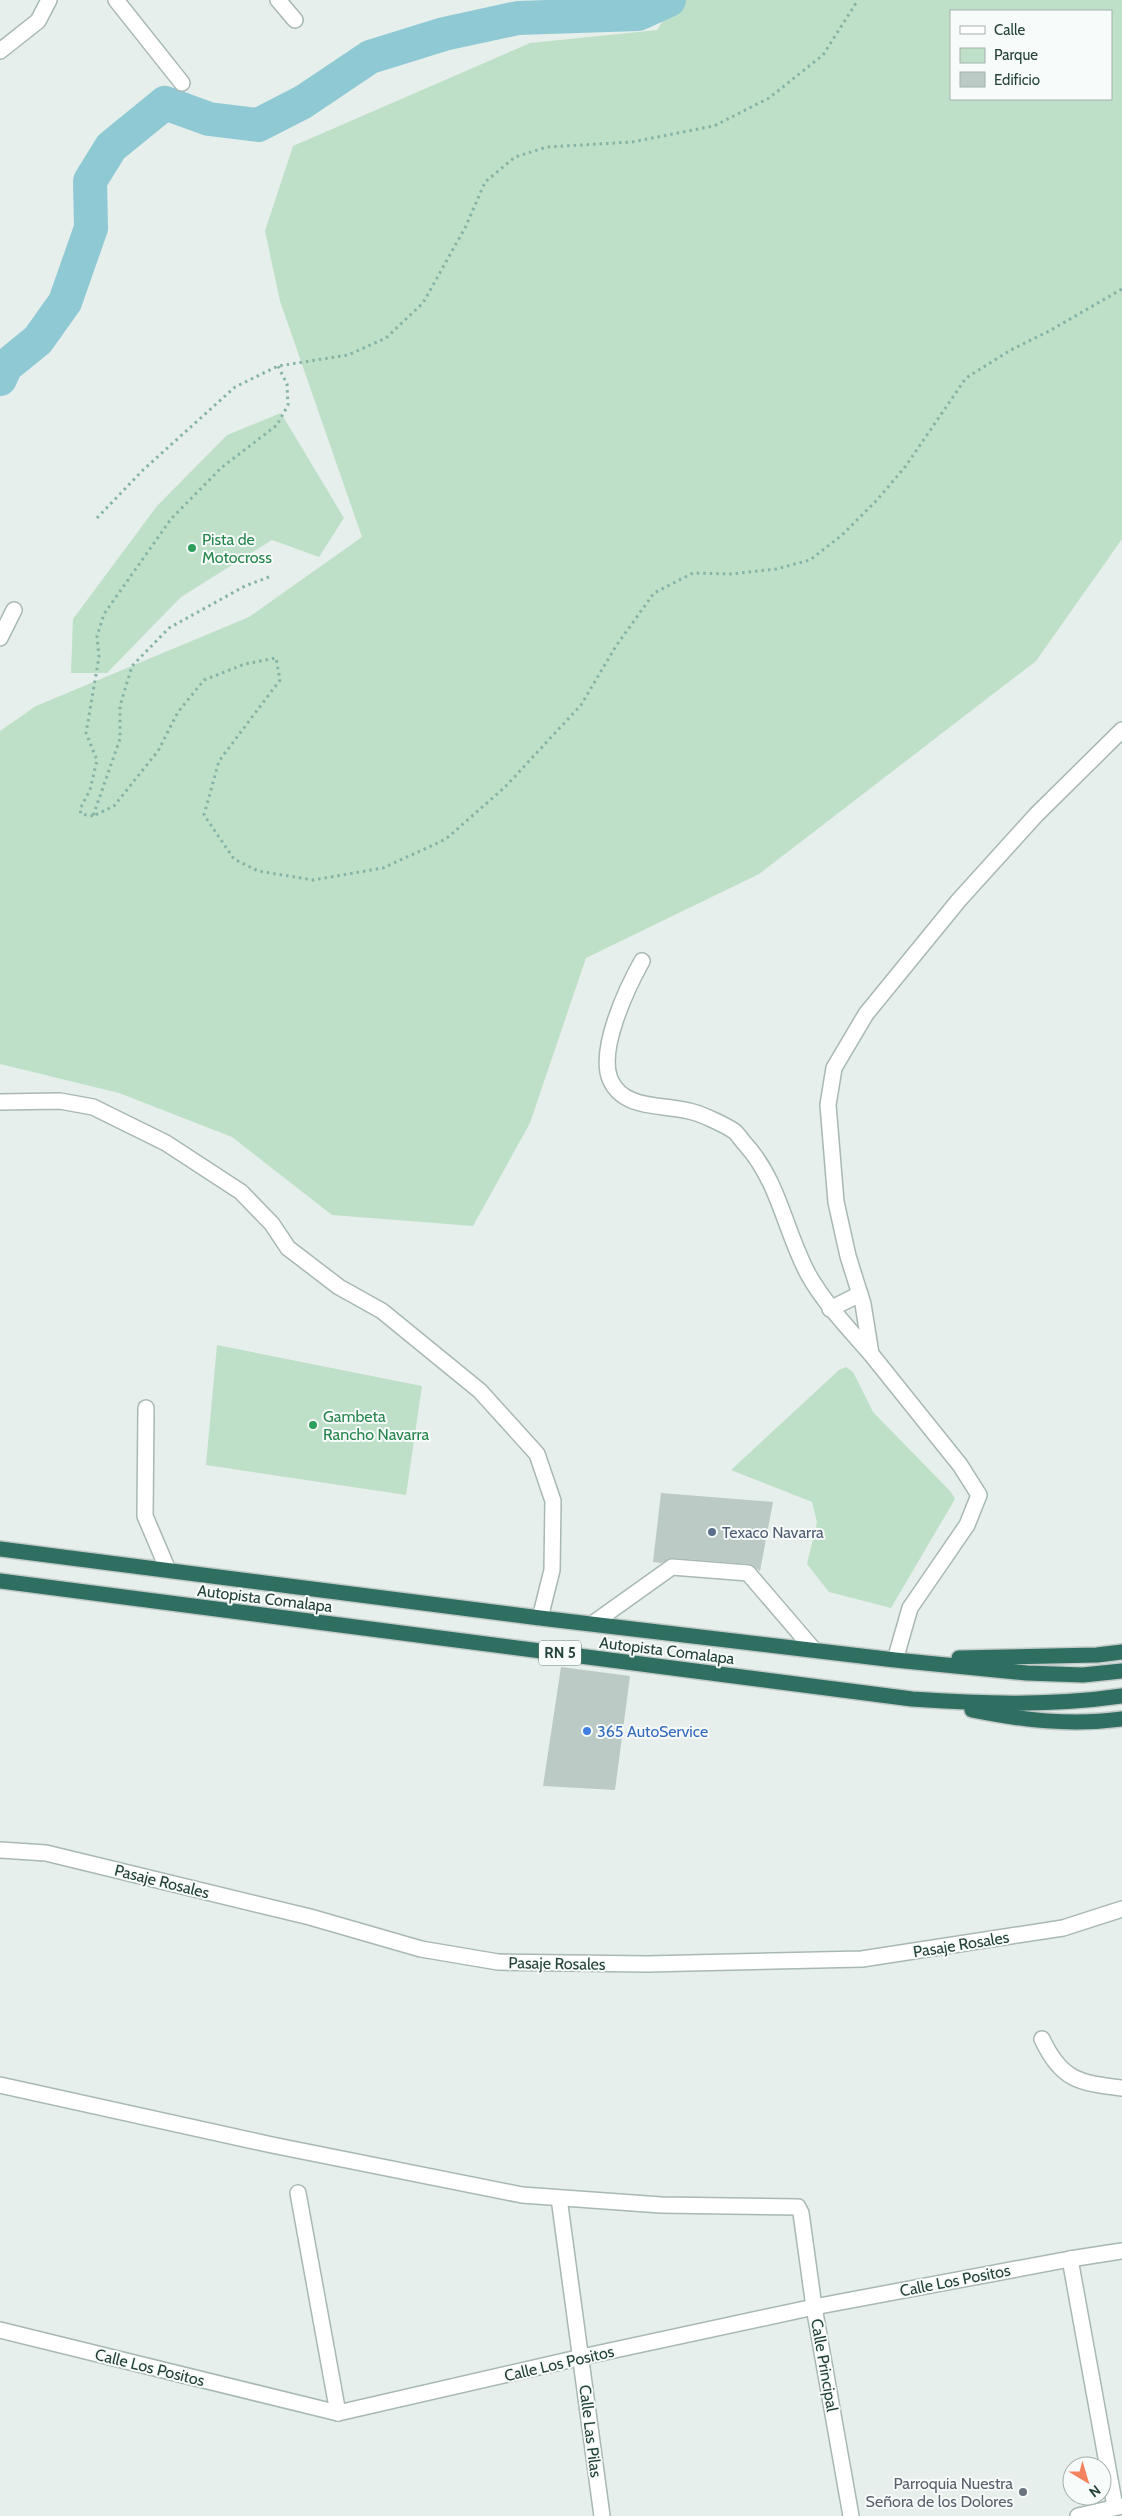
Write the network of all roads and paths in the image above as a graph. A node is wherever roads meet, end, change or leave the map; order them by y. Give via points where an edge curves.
1 (49, 0) edge
2 (116, 0) edge
3 (278, 0) edge
4 (858, 0) edge
5 (295, 20) dead end
6 (0, 51) edge
7 (182, 83) dead end
8 (1122, 289) edge
9 (278, 366) junction
10 (97, 518) dead end
11 (269, 577) dead end
12 (14, 610) dead end
13 (0, 638) edge
14 (1122, 730) edge
15 (93, 816) junction
16 (642, 961) dead end
17 (0, 1102) edge
18 (860, 1294) junction
19 (830, 1309) junction
20 (871, 1354) junction
21 (146, 1408) dead end
22 (0, 1549) edge
23 (168, 1570) junction
24 (0, 1582) edge
25 (540, 1618) junction
26 (592, 1624) junction
27 (814, 1650) junction
28 (1122, 1652) edge
29 (895, 1660) junction
30 (1122, 1671) edge
31 (1122, 1696) edge
32 (912, 1699) junction
33 (1122, 1719) edge
34 (0, 1850) edge
35 (1122, 1909) edge
36 (1042, 2038) dead end
37 (0, 2084) edge
38 (1122, 2088) edge
39 (298, 2193) dead end
40 (559, 2198) junction
41 (1122, 2251) edge
42 (1070, 2259) junction
43 (814, 2307) junction
44 (0, 2330) edge
45 (582, 2357) junction
46 (338, 2413) junction
47 (1118, 2506) edge
48 (602, 2516) edge
49 (851, 2516) edge
50 (1078, 2516) edge

1 - 6 street via 38,21
2 - 7 street
3 - 5 street
4 - 9 path via 822,55 769,98 714,126 632,142 547,147 515,157 485,182 466,226 422,303 386,338 348,355
8 - 15 path via 966,378 888,487 842,535 810,560 732,574 693,573 654,593 616,646 582,705 505,787 446,839 383,868 313,880 258,871 234,859 204,815 219,761 280,680 276,658 245,664 204,680 178,712 158,751 114,806
9 - 10 path via 235,387 142,470
9 - 15 path via 287,384 288,405 278,425 220,468 171,519 104,614 97,636 99,658 86,733 97,760 90,790 80,809 81,814
11 - 15 path via 245,586 169,628 132,666 120,706 120,739
12 - 13 street
14 - 18 street via 1036,815 936,927 866,1014 834,1068 828,1105 836,1202
16 - 19 street via 629,984 607,1050 609,1076 616,1091 632,1102 691,1111 734,1131 758,1159 768,1177 808,1272
17 - 25 street via 60,1102 93,1107 166,1143 241,1192 272,1224 288,1248 339,1286 382,1311 480,1391 537,1454 553,1501 552,1570
18 - 19 street
18 - 20 street
19 - 20 street
20 - 29 street via 960,1465 979,1495 967,1525 910,1608
21 - 23 street via 145,1516
22 - 23 highway, Autopista Comalapa / RN 5
23 - 25 highway, Autopista Comalapa / RN 5
24 - 32 highway, Autopista Comalapa / RN 5
25 - 26 highway, Autopista Comalapa / RN 5
26 - 27 highway, Autopista Comalapa / RN 5
26 - 27 street via 672,1567 748,1573
27 - 29 highway, Autopista Comalapa / RN 5
28 - 29 highway
29 - 30 highway, Autopista Comalapa / RN 5 via 1027,1674 1083,1675
31 - 32 highway, Autopista Comalapa / RN 5 via 982,1704
32 - 33 highway via 1018,1719 1063,1723
34 - 35 street, Pasaje Rosales via 46,1853 310,1917 421,1949 498,1962 646,1964 862,1959 1063,1928
36 - 38 street via 1051,2058 1065,2074 1091,2084
37 - 40 street via 272,2145 522,2195
39 - 46 street
40 - 43 street, Calle Principal via 661,2205 798,2207
40 - 45 street, Calle Las Pilas
41 - 42 street, Calle Los Positos
42 - 43 street, Calle Los Positos
42 - 47 street
43 - 45 street, Calle Los Positos
43 - 49 street, Calle Principal
44 - 46 street, Calle Los Positos
45 - 46 street, Calle Los Positos
45 - 48 street, Calle Las Pilas
47 - 50 street

